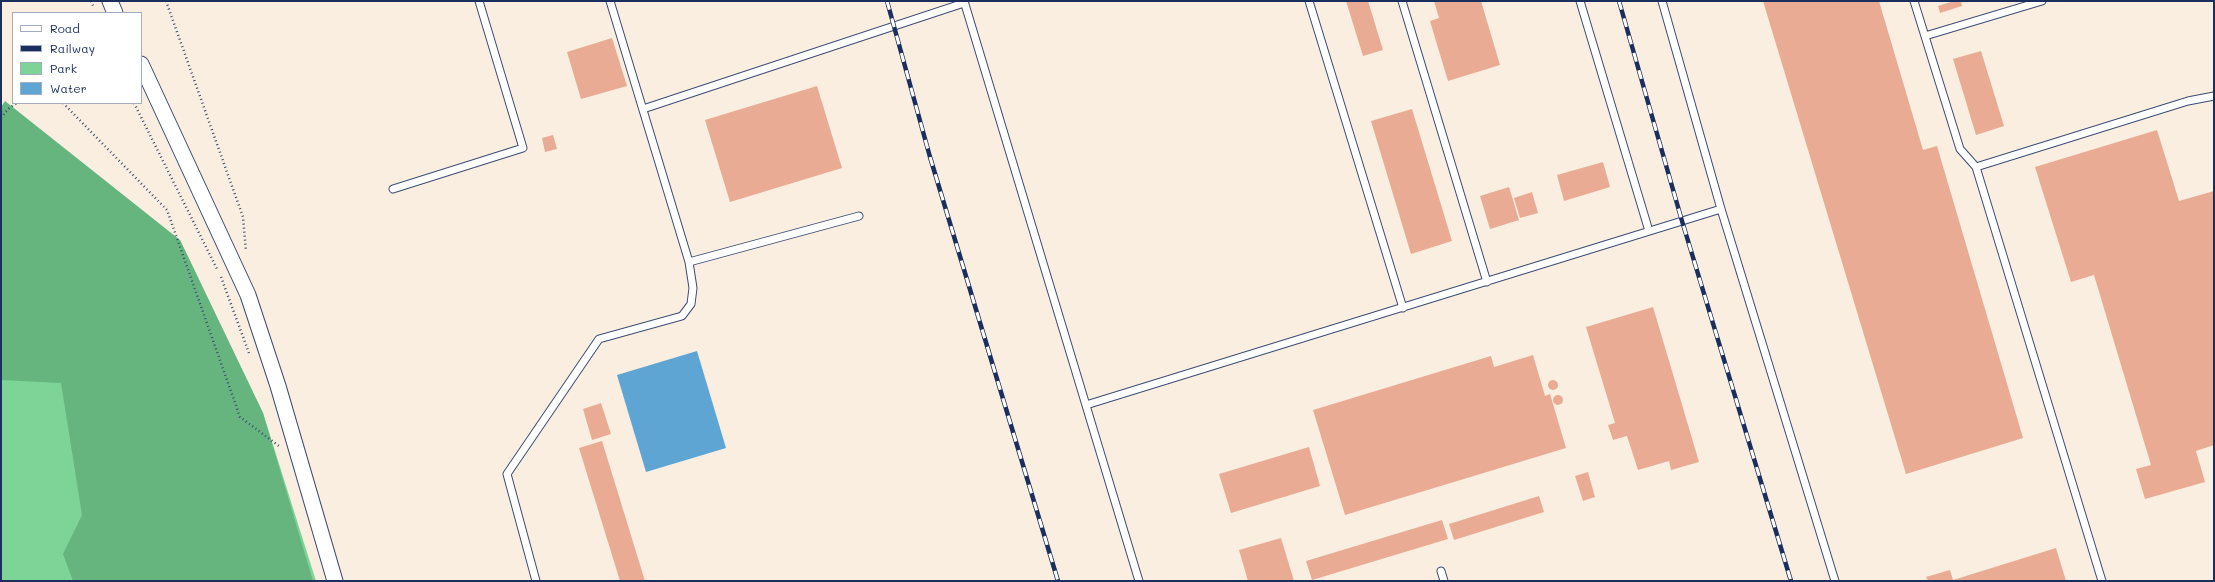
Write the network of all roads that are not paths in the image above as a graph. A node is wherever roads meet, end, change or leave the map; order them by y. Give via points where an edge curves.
1 (110, 1) edge
2 (479, 1) edge
3 (610, 1) edge
4 (1309, 1) edge
5 (1402, 1) edge
6 (1580, 1) edge
7 (1662, 1) edge
8 (1914, 1) edge
9 (2042, 1) edge
10 (964, 2) edge
11 (115, 12) edge
12 (1924, 36) junction
13 (142, 66) edge
14 (2214, 96) edge
15 (643, 109) junction
16 (1976, 167) junction
17 (393, 189) dead end
18 (1721, 209) junction
19 (859, 216) dead end
20 (1649, 231) junction
21 (689, 262) junction
22 (1487, 282) junction
23 (1403, 308) junction
24 (1086, 405) junction
25 (1441, 571) dead end
26 (335, 581) edge
27 (536, 581) edge
28 (1139, 581) edge
29 (1444, 581) edge
30 (1835, 581) edge
31 (2102, 581) edge

1 - 11 street
2 - 17 lane via 523,148
3 - 15 lane
4 - 23 lane
5 - 22 lane
6 - 20 lane
7 - 18 lane
8 - 12 lane
9 - 12 lane
10 - 15 lane
10 - 24 lane
12 - 16 lane via 1960,149
13 - 26 street via 248,295 278,386
14 - 16 lane via 2188,101
15 - 21 lane
16 - 31 lane
18 - 20 lane
18 - 30 lane
19 - 21 lane
20 - 22 lane
21 - 27 lane via 693,288 691,304 682,316 599,339 507,474
22 - 23 lane
23 - 24 lane
24 - 28 lane
25 - 29 lane

